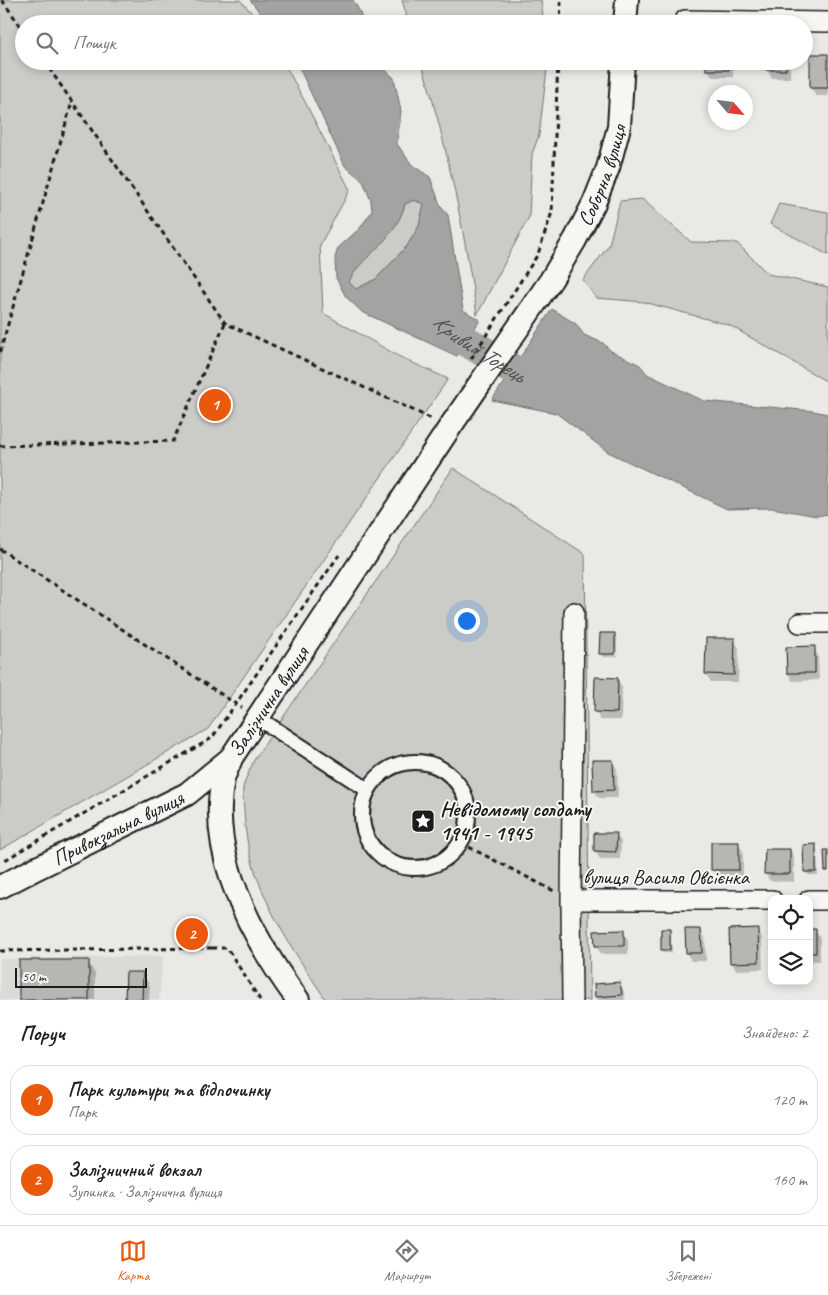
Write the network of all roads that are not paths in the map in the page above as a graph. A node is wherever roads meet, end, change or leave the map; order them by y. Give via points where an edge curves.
1 (627, 0) edge
2 (626, 15) edge
3 (813, 22) edge
4 (828, 22) edge
5 (622, 70) edge
6 (450, 427) joint
7 (574, 612) dead end
8 (800, 623) dead end
9 (828, 623) edge
10 (258, 718) junction
11 (231, 758) junction
12 (368, 790) junction
13 (0, 888) edge
14 (571, 900) junction
15 (768, 900) edge
16 (813, 900) edge
17 (828, 900) edge
18 (298, 1000) edge
19 (572, 1000) edge

1 - 2 street
3 - 4 street
5 - 6 street, Соборна вулиця via 619,127 608,168 594,202 551,280
6 - 10 street, Залізнична вулиця
7 - 14 street
8 - 9 street
10 - 11 street, Залізнична вулиця
10 - 12 street
11 - 13 street, Привокзальна вулиця via 188,794
11 - 18 street, Залізнична вулиця via 224,778 220,812 227,867 253,930
12 - 12 street via 378,776 392,767 426,762 442,768 455,779 467,802 468,828 461,843 450,856 434,866 416,869 398,866 382,858 369,844 362,826 362,808
14 - 15 street, вулиця Василя Овсієнка
14 - 19 street, вулиця Василя Овсієнка
16 - 17 street

